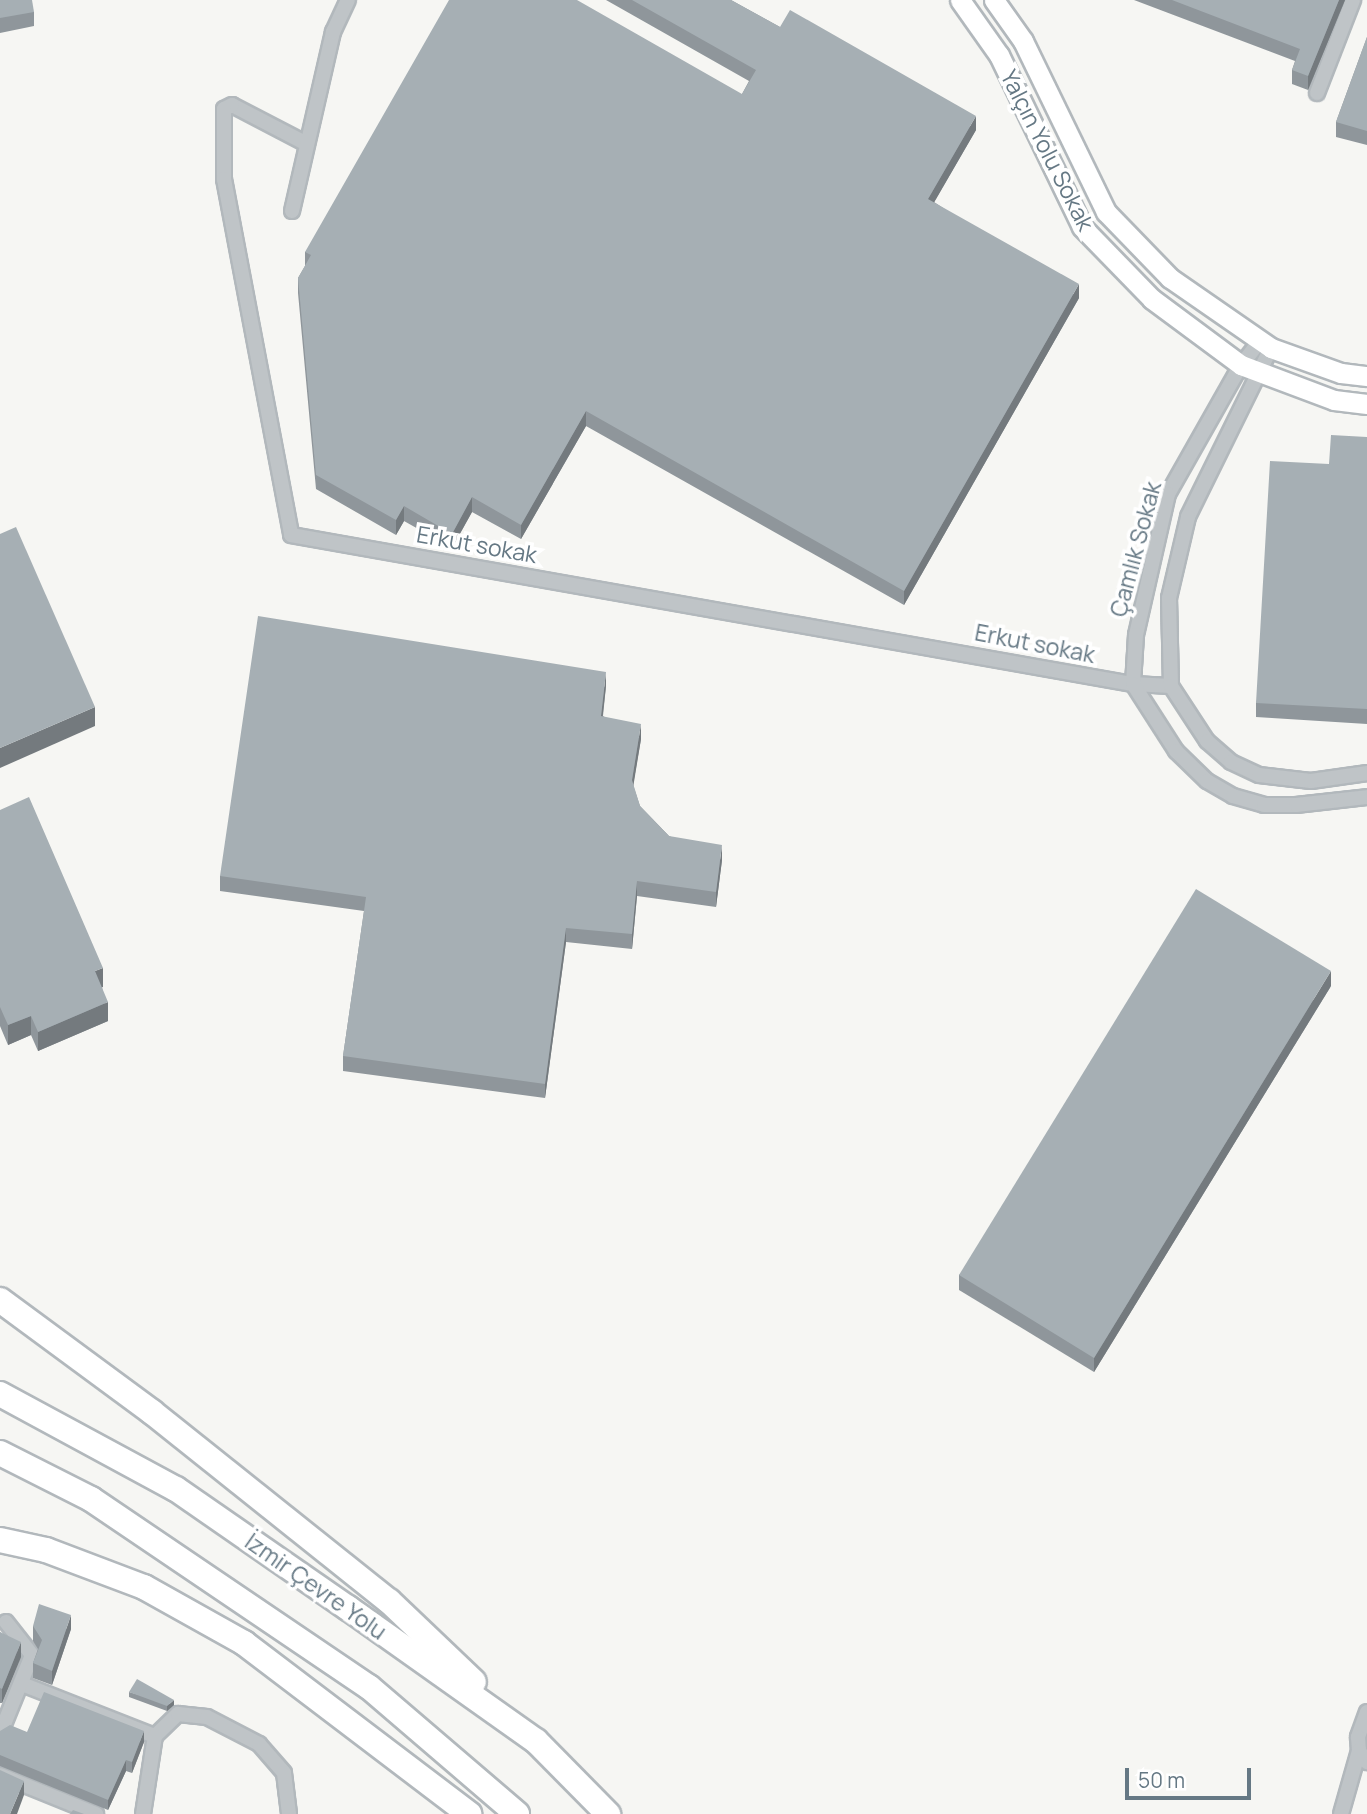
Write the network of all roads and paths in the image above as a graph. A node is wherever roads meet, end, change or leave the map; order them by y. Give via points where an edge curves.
1 (348, 0) edge
2 (960, 0) edge
3 (994, 0) edge
4 (1353, 0) edge
5 (1317, 93) dead end
6 (305, 143) junction
7 (292, 211) dead end
8 (1266, 344) junction
9 (1250, 368) junction
10 (1367, 376) edge
11 (1367, 404) edge
12 (1133, 684) junction
13 (1171, 686) junction
14 (1367, 773) edge
15 (1367, 797) edge
16 (0, 1300) edge
17 (0, 1394) edge
18 (0, 1453) edge
19 (0, 1540) edge
20 (6, 1622) dead end
21 (22, 1684) junction
22 (1367, 1712) edge
23 (0, 1734) edge
24 (155, 1736) junction
25 (536, 1741) junction
26 (1363, 1756) edge
27 (0, 1775) edge
28 (96, 1814) edge
29 (142, 1814) edge
30 (289, 1814) edge
31 (469, 1814) edge
32 (516, 1814) edge
33 (608, 1814) edge
34 (1341, 1814) edge

1 - 6 street via 333,32
2 - 9 street, Yalçın Yolu Sokak via 999,55 1082,227 1152,299
3 - 8 street, Yalçın Yolu Sokak via 1023,41 1106,212 1170,278
4 - 5 street
6 - 7 street
6 - 12 street, Erkut sokak via 232,106 224,109 224,178 291,535
8 - 9 street, Çamlık Sokak
8 - 10 street, Yalçın Yolu Sokak via 1341,373
9 - 11 street, Yalçın Yolu Sokak via 1334,400
9 - 12 street, Çamlık Sokak via 1168,495 1136,635
9 - 13 street, Çamlık Sokak via 1188,517 1169,598
12 - 13 street, Erkut sokak
12 - 15 street via 1176,751 1207,781 1233,796 1285,805
13 - 14 street via 1207,741 1231,762 1259,775 1311,781
16 - 25 highway via 152,1412 389,1601
17 - 25 highway, İzmir Çevre Yolu via 176,1489
18 - 32 highway via 91,1499 369,1687
19 - 31 highway via 46,1550 144,1587 244,1643
20 - 21 street via 32,1655
21 - 23 street
21 - 24 street
22 - 26 street via 1358,1737
24 - 29 street
24 - 30 street via 178,1714 207,1717 259,1744 284,1773
25 - 33 highway, İzmir Çevre Yolu
26 - 34 street
27 - 28 street

